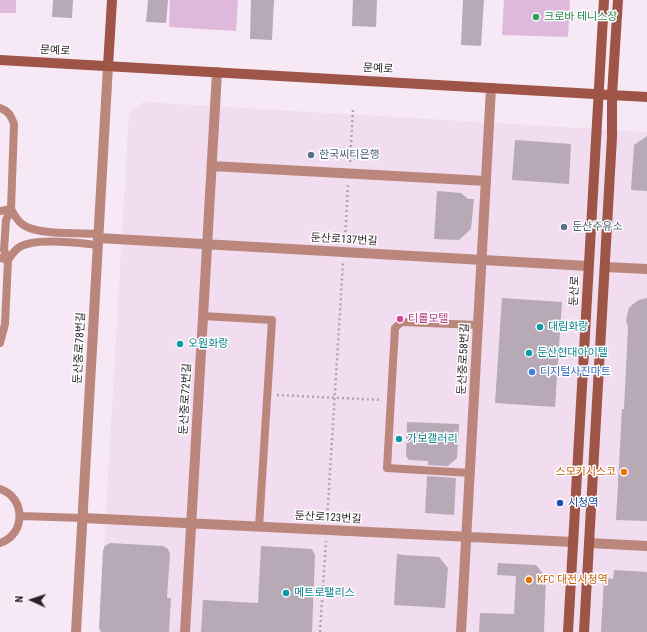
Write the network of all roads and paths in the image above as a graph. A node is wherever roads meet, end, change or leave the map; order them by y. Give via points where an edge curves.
1 (112, 0) edge
2 (604, 0) edge
3 (618, 0) edge
4 (0, 60) edge
5 (108, 66) junction
6 (217, 72) junction
7 (491, 88) junction
8 (599, 94) junction
9 (612, 95) junction
10 (647, 96) edge
11 (0, 108) edge
12 (353, 110) dead end
13 (212, 166) junction
14 (350, 166) dead end
15 (348, 181) dead end
16 (486, 181) junction
17 (11, 210) junction
18 (0, 211) edge
19 (98, 239) junction
20 (207, 245) junction
21 (344, 252) junction
22 (4, 259) edge
23 (482, 260) junction
24 (588, 266) junction
25 (605, 267) junction
26 (647, 269) edge
27 (203, 316) junction
28 (478, 325) junction
29 (0, 343) edge
30 (268, 394) junction
31 (335, 398) junction
32 (390, 400) junction
33 (470, 473) junction
34 (0, 489) edge
35 (20, 516) junction
36 (82, 518) junction
37 (191, 523) junction
38 (259, 527) junction
39 (326, 530) junction
40 (466, 537) junction
41 (573, 542) junction
42 (0, 543) edge
43 (589, 543) junction
44 (647, 546) edge
45 (76, 632) edge
46 (185, 632) edge
47 (320, 632) edge
48 (461, 632) edge
49 (568, 632) edge
50 (584, 632) edge

1 - 5 main road
2 - 8 main road, 둔산로
3 - 9 main road
4 - 5 main road, 문예로
5 - 6 main road, 문예로
5 - 19 street, 둔산중로78번길
6 - 7 main road, 문예로
6 - 13 street, 둔산중로72번길
7 - 8 main road, 문예로
7 - 16 street, 둔산중로58번길
8 - 9 main road, 문예로
8 - 24 main road, 둔산로
9 - 10 main road, 문예로
9 - 25 main road
11 - 17 lane via 6,110 14,124
12 - 14 path
13 - 16 street
13 - 20 street, 둔산중로72번길
15 - 21 path
16 - 23 street, 둔산중로58번길
17 - 18 lane
17 - 19 lane via 24,226
17 - 22 lane via 6,220
19 - 20 street, 둔산로137번길
19 - 22 lane via 29,244 20,247
19 - 36 street, 둔산중로78번길
20 - 21 street, 둔산로137번길
20 - 27 street, 둔산중로72번길
21 - 23 street, 둔산로137번길
21 - 31 path
22 - 29 lane via 5,324
23 - 24 street, 둔산로137번길
23 - 28 street, 둔산중로58번길
24 - 41 main road, 둔산로
25 - 26 street
25 - 43 main road
27 - 30 lane via 272,320
27 - 37 street, 둔산중로72번길
28 - 32 lane via 401,322 395,328
28 - 33 street, 둔산중로58번길
30 - 31 path
30 - 38 lane
31 - 32 path
31 - 39 path
32 - 33 lane via 387,468
33 - 40 street, 둔산중로58번길
34 - 35 lane via 16,501
35 - 36 lane
35 - 42 lane via 18,528 12,536
36 - 37 street, 둔산로123번길
36 - 45 street, 둔산중로78번길
37 - 38 street, 둔산로123번길
37 - 46 street, 둔산중로72번길
38 - 39 street, 둔산로123번길
39 - 40 street, 둔산로123번길
39 - 47 path
40 - 41 street, 둔산로123번길
40 - 48 street, 둔산중로58번길
41 - 49 main road, 둔산로
43 - 44 street
43 - 50 main road

